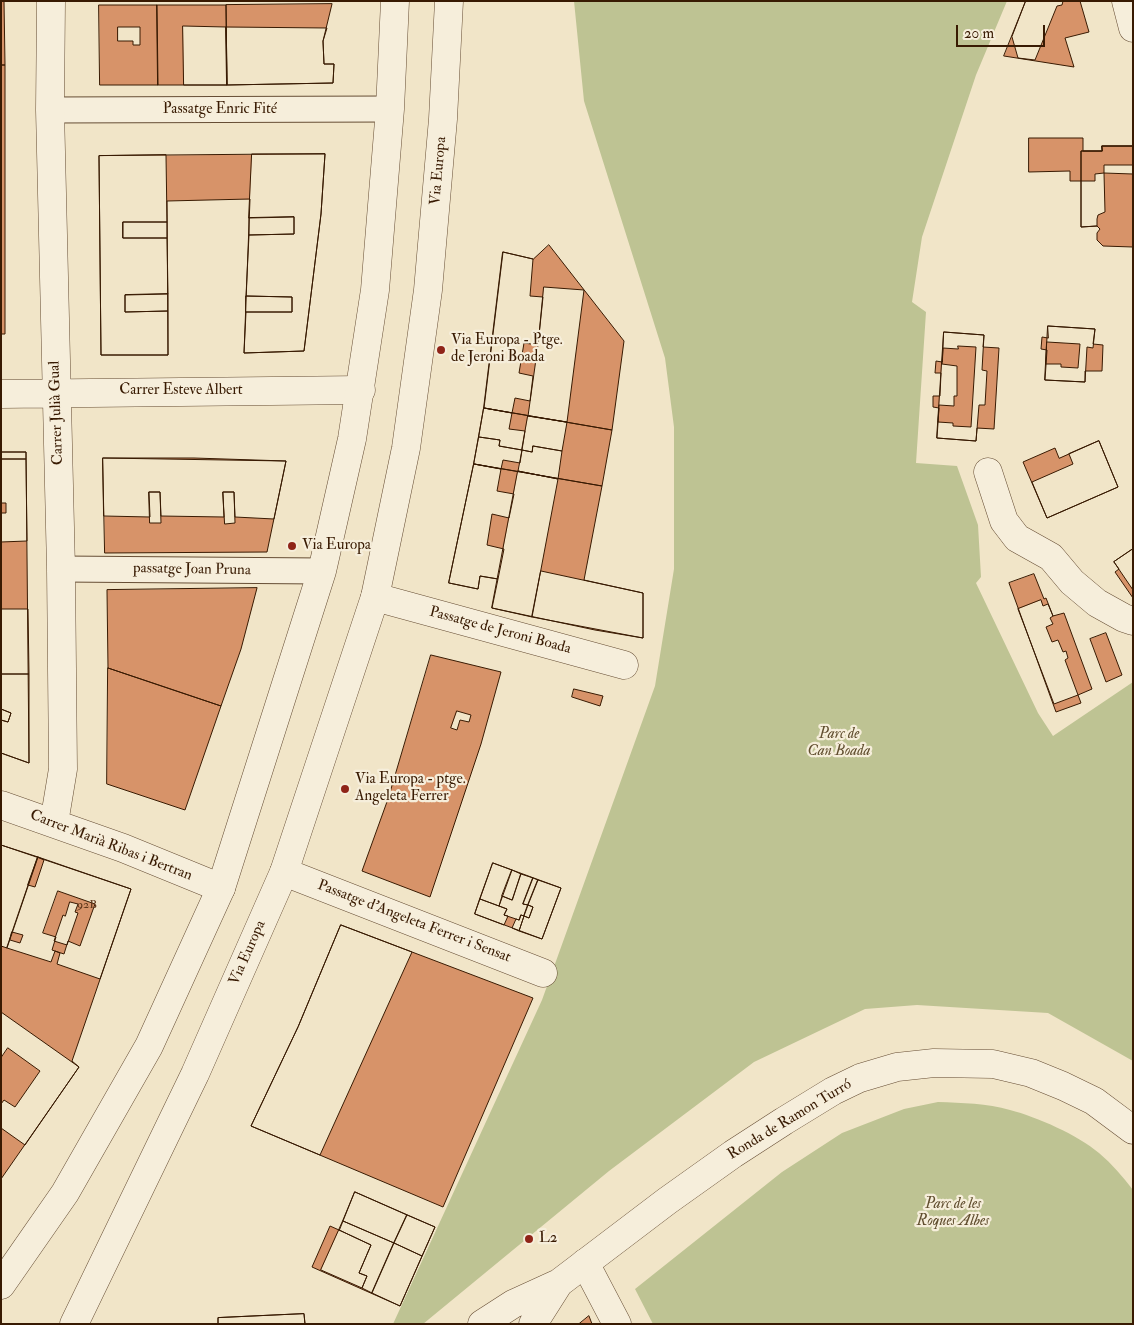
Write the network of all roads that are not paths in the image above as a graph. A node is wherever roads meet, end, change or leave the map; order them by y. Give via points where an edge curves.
1 (51, 1) edge
2 (396, 1) edge
3 (449, 1) edge
4 (1126, 1) edge
5 (1133, 28) edge
6 (390, 109) junction
7 (50, 110) junction
8 (361, 390) junction
9 (56, 392) junction
10 (1, 394) edge
11 (988, 472) dead end
12 (61, 569) junction
13 (322, 571) junction
14 (375, 597) junction
15 (1133, 621) edge
16 (624, 665) dead end
17 (1, 805) edge
18 (54, 823) junction
19 (284, 872) junction
20 (221, 888) junction
21 (543, 973) dead end
22 (1133, 1130) edge
23 (585, 1263) junction
24 (559, 1283) junction
25 (1, 1285) edge
26 (74, 1324) edge
27 (482, 1324) edge
28 (533, 1324) edge
29 (617, 1324) edge

1 - 7 street, Carrer Julià Gual
2 - 6 street
3 - 14 street, Via Europa via 444,119 428,290 406,448
4 - 5 street
6 - 7 street, Passatge Enric Fité
6 - 8 street via 375,290
7 - 9 street, Carrer Julià Gual
8 - 9 street, Carrer Esteve Albert
8 - 13 street
9 - 10 street, Carrer Esteve Albert
9 - 12 street, Carrer Julià Gual
11 - 15 street via 1004,521 1018,538 1051,557 1072,582 1097,603
12 - 13 street, passatge Joan Pruna
12 - 18 street, Carrer Julià Gual via 63,769
13 - 20 street
14 - 16 street, Passatge de Jeroni Boada
14 - 19 street, Via Europa
17 - 18 street, Carrer Marià Ribas i Bertran
18 - 20 street, Carrer Marià Ribas i Bertran
19 - 21 street, Passatge d'Angeleta Ferrer i Sensat
19 - 26 street, Via Europa via 195,1074
20 - 25 street via 149,1046 65,1194
22 - 23 street, Ronda de Ramon Turró via 1094,1101 1031,1073 994,1064 934,1063 897,1067 851,1082 784,1121 667,1201
23 - 24 street, Ronda de Ramon Turró
23 - 29 street
24 - 27 street, Ronda de Ramon Turró via 513,1304
24 - 28 street, Ronda de Ramon Turró

